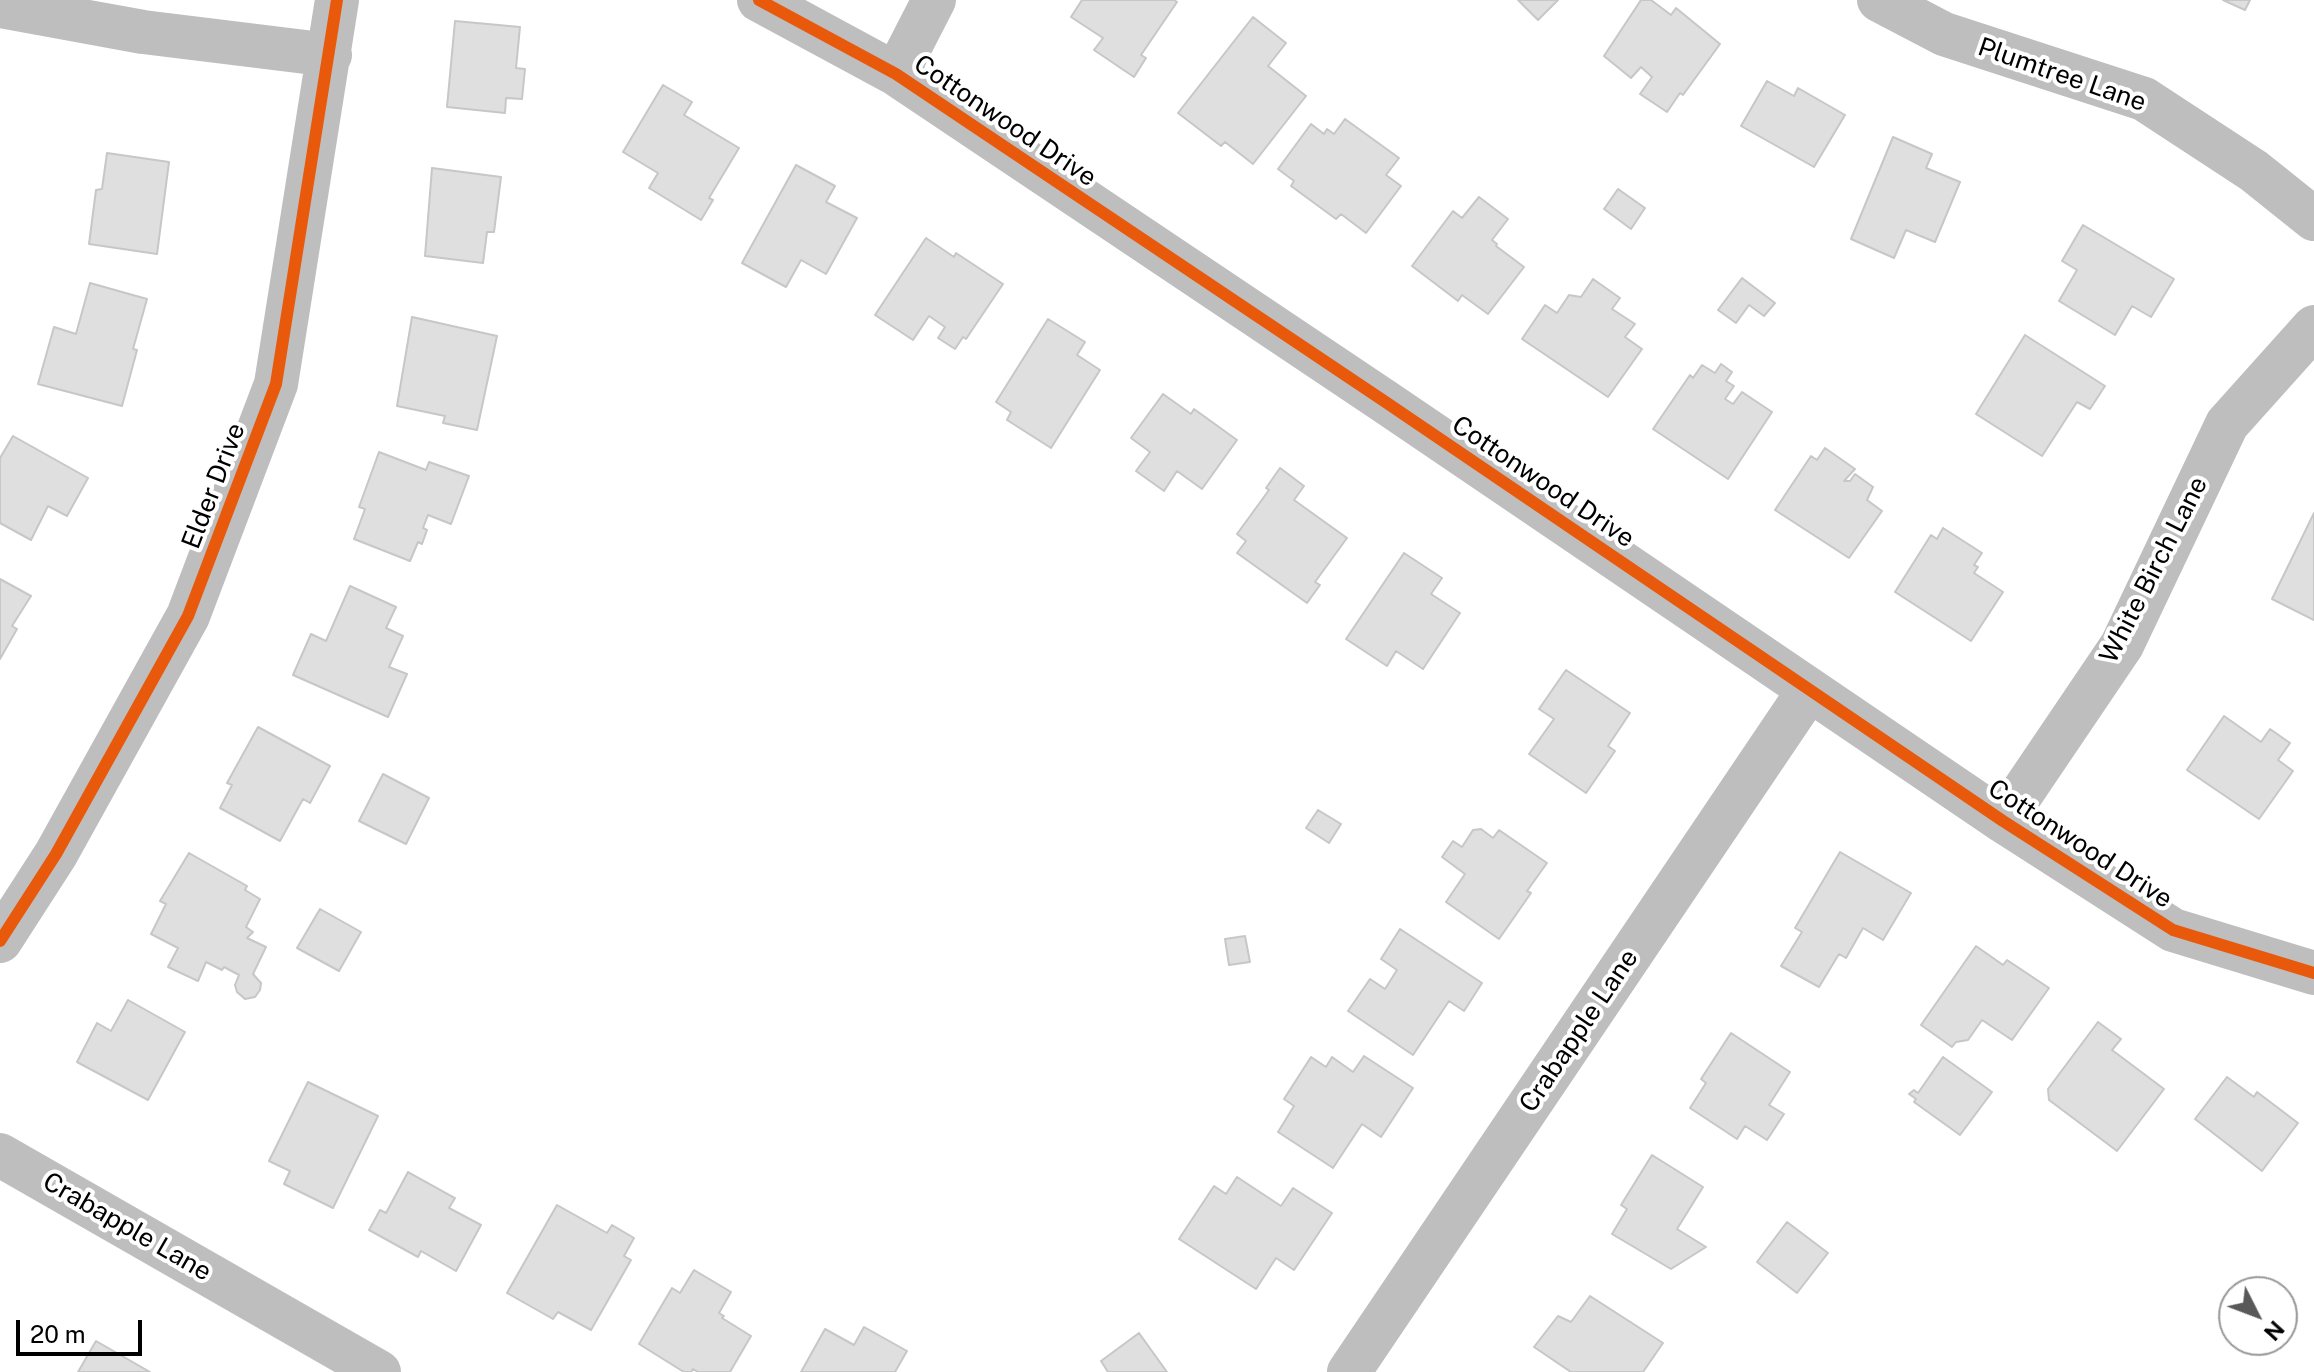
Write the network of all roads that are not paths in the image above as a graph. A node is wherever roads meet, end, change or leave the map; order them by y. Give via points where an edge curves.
1 (337, 0) edge
2 (759, 0) edge
3 (934, 0) edge
4 (1879, 0) edge
5 (0, 6) edge
6 (330, 55) junction
7 (896, 74) junction
8 (2314, 219) edge
9 (2314, 327) edge
10 (1809, 690) junction
11 (2003, 821) junction
12 (0, 941) edge
13 (2314, 973) edge
14 (0, 1155) edge
15 (379, 1372) edge
16 (1349, 1372) edge

1 - 6 street, Elder Drive
2 - 7 street, Cottonwood Drive
3 - 7 street
4 - 8 street, Plumtree Lane via 1944,34 2144,99 2254,171
5 - 6 street via 143,32
6 - 12 street, Elder Drive via 276,384 188,616 56,854
7 - 10 street, Cottonwood Drive
9 - 11 street, White Birch Lane via 2227,424 2122,645
10 - 11 street, Cottonwood Drive
10 - 16 street, Crabapple Lane
11 - 13 street, Cottonwood Drive via 2173,930
14 - 15 street, Crabapple Lane

